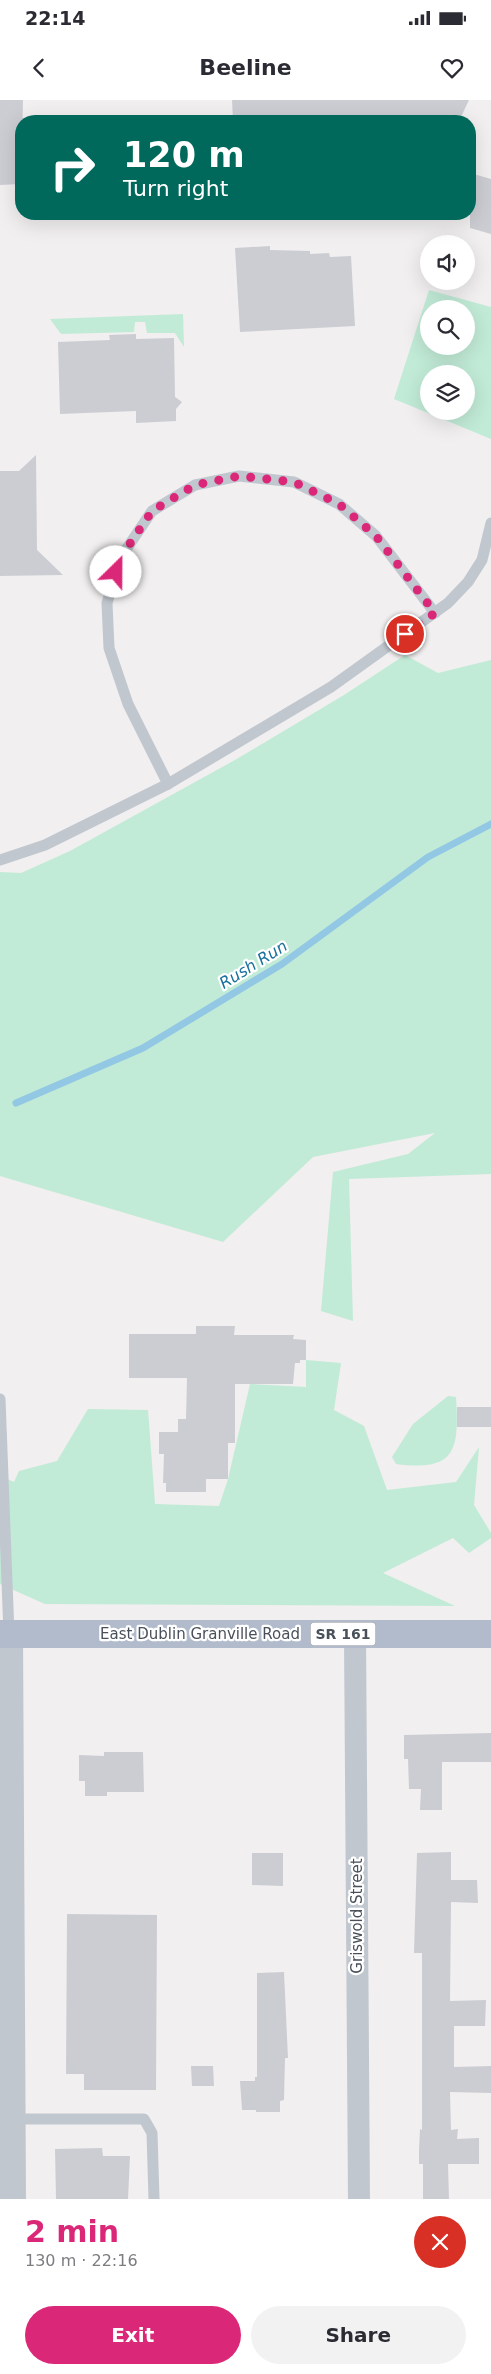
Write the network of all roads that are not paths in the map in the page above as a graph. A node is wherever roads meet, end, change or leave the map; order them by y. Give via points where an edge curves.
1 (491, 523) edge
2 (435, 613) junction
3 (168, 784) junction
4 (0, 860) edge
5 (0, 1399) edge
6 (4, 1634) edge
7 (355, 1634) junction
8 (491, 1634) edge
9 (6, 2088) edge
10 (11, 2119) junction
11 (8, 2192) edge
12 (154, 2199) edge
13 (359, 2199) edge

1 - 2 lane via 482,560 468,582
2 - 3 lane via 331,687
2 - 3 lane via 376,536 339,504 294,482 239,476 195,485 152,511 121,557 107,603 109,648 128,704
3 - 4 lane via 45,845
5 - 6 lane
6 - 7 main road, East Dublin Granville Road / SR 161
6 - 9 street
7 - 8 main road, East Dublin Granville Road / SR 161
7 - 13 street, Griswold Street
9 - 10 street
10 - 11 street
10 - 12 lane via 144,2119 152,2133

